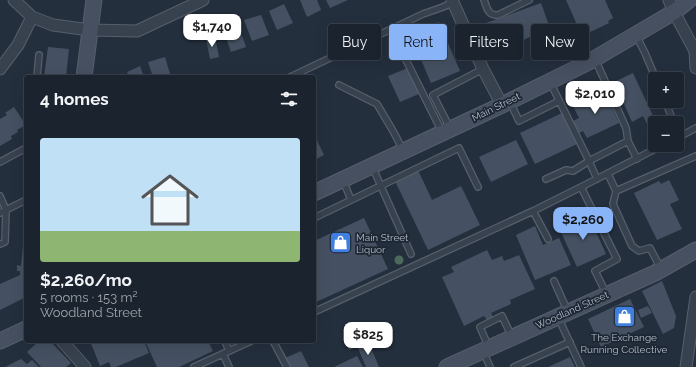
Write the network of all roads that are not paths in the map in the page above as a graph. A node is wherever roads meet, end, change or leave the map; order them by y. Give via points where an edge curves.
1 (14, 0) edge
2 (94, 0) edge
3 (203, 0) edge
4 (484, 0) edge
5 (529, 0) edge
6 (689, 0) edge
7 (454, 1) edge
8 (671, 6) edge
9 (32, 17) junction
10 (403, 24) edge
11 (90, 30) junction
12 (389, 31) edge
13 (636, 34) junction
14 (695, 51) edge
15 (39, 55) dead end
16 (595, 58) junction
17 (407, 60) edge
18 (696, 68) edge
19 (0, 69) edge
20 (484, 69) junction
21 (653, 72) edge
22 (37, 75) edge
23 (84, 75) edge
24 (294, 75) edge
25 (550, 82) junction
26 (339, 85) dead end
27 (559, 101) junction
28 (506, 103) junction
29 (696, 128) edge
30 (446, 131) junction
31 (684, 134) edge
32 (628, 141) junction
33 (24, 149) edge
34 (404, 151) junction
35 (650, 152) edge
36 (696, 156) edge
37 (637, 159) junction
38 (589, 161) junction
39 (0, 162) edge
40 (372, 166) junction
41 (608, 174) junction
42 (546, 178) dead end
43 (597, 179) junction
44 (343, 180) junction
45 (381, 186) junction
46 (478, 187) dead end
47 (581, 187) junction
48 (616, 191) junction
49 (316, 192) edge
50 (0, 196) edge
51 (351, 200) junction
52 (24, 201) edge
53 (6, 210) junction
54 (534, 211) junction
55 (0, 213) edge
56 (316, 217) edge
57 (548, 239) dead end
58 (0, 244) edge
59 (696, 250) edge
60 (411, 254) dead end
61 (661, 270) junction
62 (554, 281) dead end
63 (607, 295) junction
64 (696, 301) edge
65 (316, 311) edge
66 (563, 315) junction
67 (24, 330) edge
68 (512, 338) junction
69 (0, 341) edge
70 (570, 342) junction
71 (65, 343) edge
72 (224, 343) edge
73 (246, 343) edge
74 (274, 343) edge
75 (486, 349) junction
76 (226, 352) junction
77 (85, 367) edge
78 (194, 367) edge
79 (229, 367) edge
80 (287, 367) edge
81 (447, 367) edge
82 (490, 367) edge
83 (514, 367) edge
84 (581, 367) edge
85 (686, 367) edge

1 - 9 street
2 - 11 main road
3 - 11 street via 137,31
4 - 5 lane via 493,16
6 - 8 main road, Main Street
7 - 10 lane
7 - 20 street
8 - 13 main road, Main Street
8 - 14 street
9 - 11 street via 53,24
9 - 19 street via 18,45
11 - 23 main road
12 - 24 lane
13 - 16 main road, Main Street
13 - 21 lane
14 - 18 street
15 - 22 lane
16 - 25 main road, Main Street
16 - 32 lane via 626,128
17 - 30 lane
20 - 28 street
20 - 30 lane via 433,95
25 - 27 lane
25 - 28 main road, Main Street
26 - 34 lane via 377,104
27 - 28 lane via 519,121
27 - 38 lane
28 - 30 main road, Main Street
29 - 31 lane
30 - 34 main road, Main Street
32 - 37 lane
32 - 38 lane
33 - 39 lane
34 - 40 main road, Main Street
35 - 37 lane
36 - 48 lane
37 - 41 lane
38 - 42 lane via 573,171 566,170
38 - 43 lane
40 - 44 main road, Main Street
40 - 45 lane
41 - 43 lane
41 - 48 lane
43 - 47 lane
44 - 49 main road, Main Street
44 - 51 lane
45 - 46 lane via 459,148
45 - 51 lane
45 - 60 lane
47 - 54 lane
47 - 63 lane via 617,260 595,270
48 - 61 lane via 613,204 632,246 639,251 650,248
50 - 53 lane
51 - 56 lane
52 - 53 lane
53 - 55 lane
53 - 58 lane via 5,242
54 - 57 lane
54 - 65 lane
59 - 61 main road, Woodland Street
61 - 63 main road, Woodland Street
62 - 66 lane
63 - 66 main road, Woodland Street
64 - 85 street
66 - 68 main road, Woodland Street
66 - 70 lane
67 - 69 main road
68 - 75 main road, Woodland Street
68 - 75 lane via 502,316 480,326
70 - 83 lane
70 - 84 lane
71 - 77 street
72 - 76 lane
73 - 76 lane
74 - 80 lane
75 - 81 main road, Woodland Street
75 - 82 lane
76 - 78 lane
76 - 79 lane

